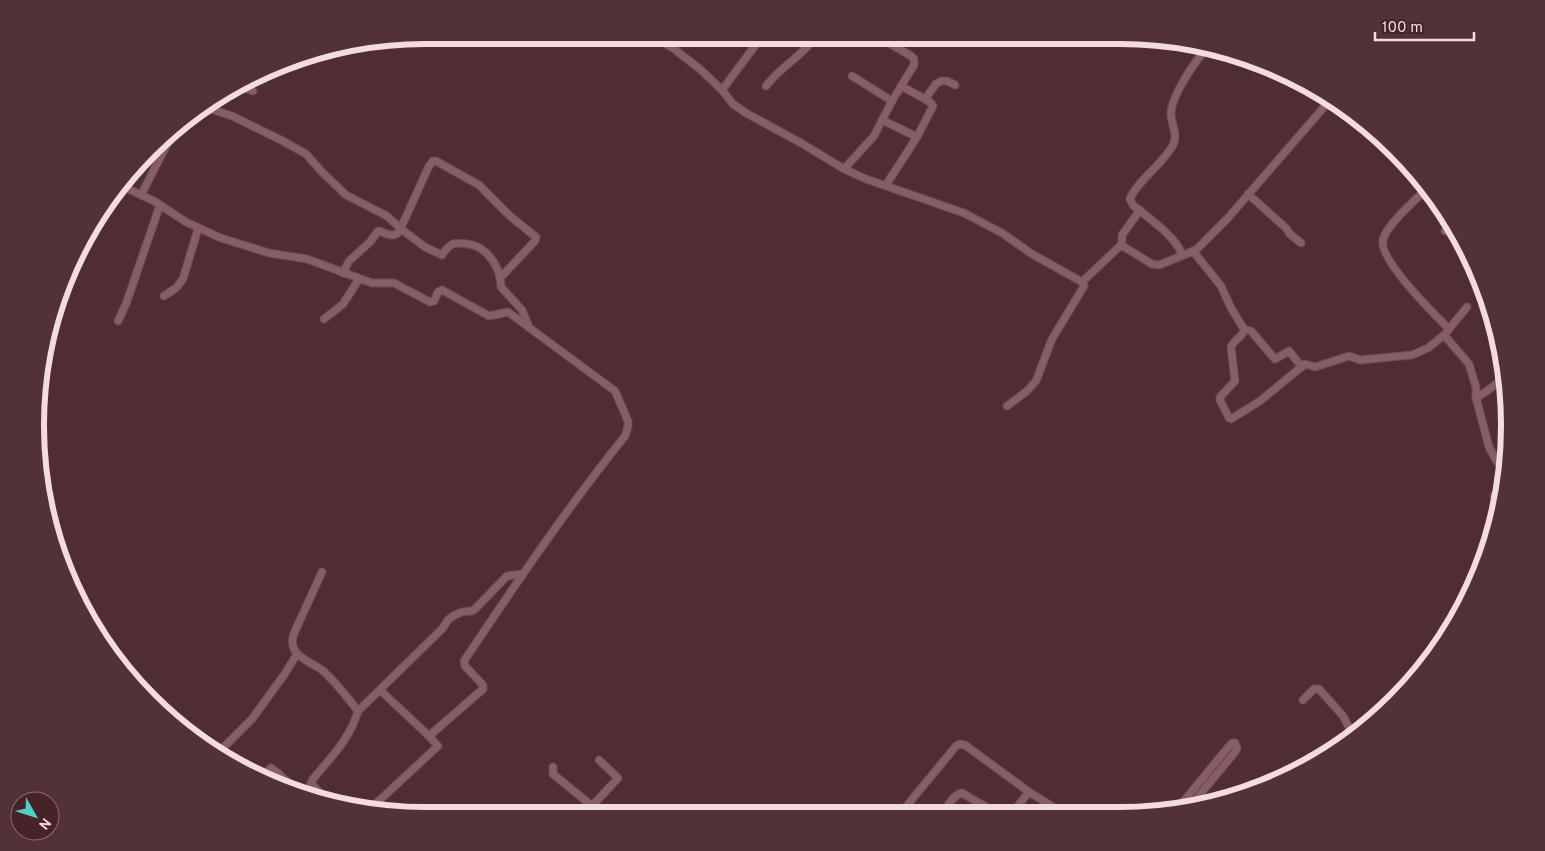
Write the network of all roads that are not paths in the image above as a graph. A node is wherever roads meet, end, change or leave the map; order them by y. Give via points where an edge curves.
1 (666, 44) edge
2 (756, 44) edge
3 (810, 44) edge
4 (895, 44) edge
5 (1202, 53) edge
6 (852, 76) dead end
7 (954, 84) dead end
8 (766, 86) dead end
9 (901, 86) junction
10 (247, 89) edge
11 (722, 90) junction
12 (253, 91) dead end
13 (925, 99) junction
14 (892, 101) junction
15 (1326, 105) edge
16 (211, 109) edge
17 (882, 120) junction
18 (917, 138) junction
19 (166, 146) edge
20 (844, 170) junction
21 (886, 185) junction
22 (127, 188) edge
23 (1422, 193) edge
24 (1248, 194) junction
25 (141, 195) junction
26 (160, 205) junction
27 (1140, 210) junction
28 (198, 229) junction
29 (401, 229) junction
30 (1301, 243) dead end
31 (1121, 245) junction
32 (1193, 251) junction
33 (1182, 254) junction
34 (344, 273) junction
35 (501, 277) junction
36 (359, 279) junction
37 (1082, 282) junction
38 (164, 296) dead end
39 (1467, 306) dead end
40 (324, 319) dead end
41 (118, 321) dead end
42 (530, 329) junction
43 (1244, 329) junction
44 (1449, 329) junction
45 (1444, 335) junction
46 (1302, 366) junction
47 (1499, 383) edge
48 (1476, 398) junction
49 (1007, 406) dead end
50 (1499, 464) edge
51 (322, 572) dead end
52 (523, 574) junction
53 (297, 654) junction
54 (380, 690) junction
55 (1302, 700) dead end
56 (358, 711) junction
57 (1350, 729) edge
58 (429, 736) junction
59 (222, 749) edge
60 (599, 760) dead end
61 (553, 767) dead end
62 (267, 772) edge
63 (286, 781) edge
64 (313, 786) junction
65 (307, 788) edge
66 (318, 791) edge
67 (1029, 792) junction
68 (1195, 800) edge
69 (1182, 802) edge
70 (376, 804) edge
71 (592, 806) joint
72 (907, 806) edge
73 (982, 806) edge
74 (947, 807) edge
75 (1017, 807) edge
76 (1053, 807) edge

1 - 11 street
2 - 11 street
3 - 8 street
4 - 9 street via 914,59 914,65
5 - 27 street via 1176,94 1171,115 1176,137 1173,145 1130,197
6 - 14 street
7 - 13 street via 941,81
9 - 13 street
9 - 14 street
10 - 12 street
11 - 20 street via 746,113
13 - 18 street via 933,106
14 - 17 street
15 - 24 street
16 - 29 street via 232,116 306,154 346,195 387,216
17 - 18 street
17 - 20 street via 870,142
18 - 21 street
19 - 25 street
20 - 21 street
21 - 37 street via 964,214 1002,233
22 - 25 street
23 - 44 street via 1403,212 1382,243 1401,276
24 - 30 street
24 - 32 street
25 - 26 street
26 - 28 street
26 - 41 street
27 - 31 street via 1122,235
27 - 33 street via 1164,231
28 - 34 street via 261,251 299,257
28 - 38 street via 183,279
29 - 34 street via 396,235 378,231 350,261
29 - 35 street via 425,247 442,254 456,242 477,245 492,258
29 - 35 street via 429,166 436,161 479,185 536,237
31 - 33 street via 1155,265
31 - 37 street
32 - 33 street
32 - 43 street via 1221,286
34 - 36 street
35 - 42 street via 501,287 522,310
36 - 40 street via 343,304
36 - 42 street via 394,283 430,302 443,290 489,316 508,312
37 - 49 street via 1084,286 1061,323 1036,381
39 - 44 street
42 - 52 street via 614,391 628,427 625,436
43 - 46 street via 1251,331 1275,360 1289,351
43 - 46 street via 1231,347 1235,381 1220,397 1229,418 1260,401
44 - 45 street
45 - 46 street via 1428,348 1412,355 1360,360 1349,356 1323,366
45 - 48 street via 1469,364
47 - 48 street
48 - 50 street via 1489,446
51 - 53 street via 292,637
52 - 54 street via 506,576 475,609 448,620
52 - 58 street via 464,661 483,687
53 - 56 street via 322,670
53 - 59 street via 252,719
54 - 56 street
54 - 58 street
55 - 57 street via 1314,689 1319,689 1343,716
56 - 64 street via 349,735 313,779
58 - 70 street via 438,746
60 - 71 street via 618,778
61 - 71 street via 553,774
62 - 63 street via 271,768
64 - 65 street
64 - 66 street
67 - 72 street via 960,744
67 - 75 street
67 - 76 street
68 - 69 street via 1235,752 1235,744 1232,743
73 - 74 street via 960,793

